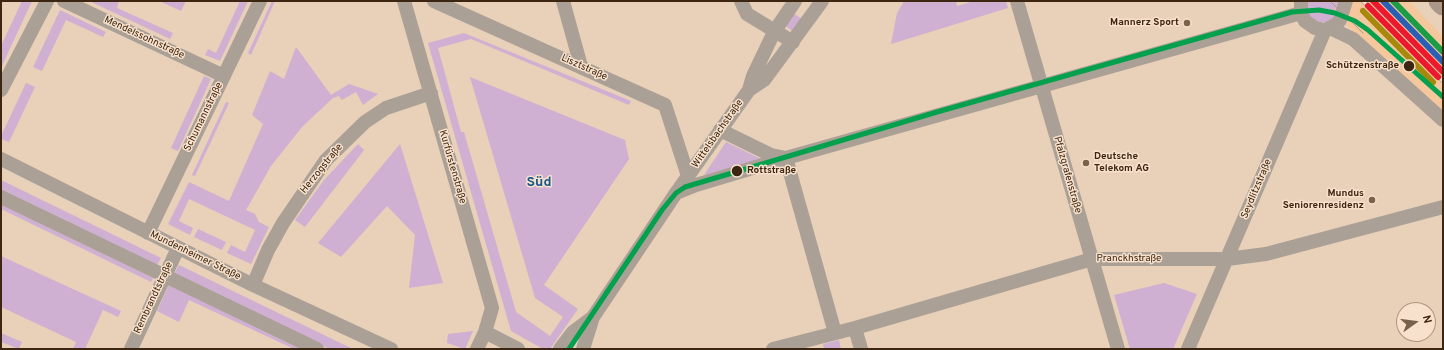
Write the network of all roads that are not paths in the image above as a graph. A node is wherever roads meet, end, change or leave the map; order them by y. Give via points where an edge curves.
1 (47, 1) edge
2 (64, 1) edge
3 (260, 1) edge
4 (404, 1) edge
5 (434, 1) edge
6 (563, 1) edge
7 (741, 1) edge
8 (795, 1) edge
9 (822, 1) edge
10 (1017, 1) edge
11 (1346, 1) edge
12 (1439, 1) edge
13 (1443, 4) edge
14 (1301, 7) edge
15 (1328, 29) junction
16 (774, 32) junction
17 (793, 42) junction
18 (581, 66) junction
19 (224, 76) junction
20 (1041, 86) junction
21 (1, 90) edge
22 (749, 90) junction
23 (431, 93) junction
24 (1443, 120) edge
25 (720, 130) junction
26 (786, 158) junction
27 (1, 159) edge
28 (688, 176) junction
29 (676, 193) junction
30 (1, 197) edge
31 (1443, 207) edge
32 (148, 234) junction
33 (178, 248) junction
34 (1092, 259) junction
35 (1227, 259) junction
36 (164, 275) junction
37 (253, 284) junction
38 (593, 317) junction
39 (855, 328) junction
40 (485, 332) junction
41 (835, 333) junction
42 (131, 349) edge
43 (318, 349) edge
44 (391, 349) edge
45 (477, 349) edge
46 (518, 349) edge
47 (560, 349) edge
48 (583, 349) edge
49 (773, 349) edge
50 (861, 349) edge
51 (1118, 349) edge
52 (1188, 349) edge

1 - 21 street
2 - 19 street, Mendelssohnstraße
3 - 19 street, Schumannstraße
4 - 23 street, Kurfürstenstraße
5 - 18 street, Lisztstraße
6 - 18 street
7 - 16 street via 748,14
8 - 16 street, Wittelsbachstraße
9 - 17 street, Wittelsbachstraße
10 - 20 street, Pfalzgrafenstraße
11 - 15 street, Seydlitzstraße via 1340,20
12 - 13 highway
14 - 15 street via 1305,21 1319,29
14 - 20 street
15 - 24 street via 1353,39
15 - 35 street, Seydlitzstraße
16 - 17 street
16 - 22 street, Wittelsbachstraße
17 - 22 street, Wittelsbachstraße via 764,80
18 - 28 street, Lisztstraße via 665,105
19 - 32 street, Schumannstraße
20 - 26 street
20 - 34 street, Pfalzgrafenstraße
22 - 25 street, Wittelsbachstraße
23 - 37 street, Herzogstraße via 381,112 365,122 326,160 283,223
23 - 40 street, Kurfürstenstraße via 492,308
25 - 26 street via 771,155
25 - 28 street, Wittelsbachstraße
26 - 29 street via 696,184
26 - 41 street
27 - 32 street, Mundenheimer Straße
28 - 29 street, Wittelsbachstraße
29 - 38 street, Wittelsbachstraße
30 - 36 street
31 - 35 street, Pranckhstraße via 1266,254
32 - 33 street, Mundenheimer Straße
33 - 36 street, Rembrandtstraße
33 - 37 street, Mundenheimer Straße
34 - 35 street, Pranckhstraße
34 - 39 street, Pranckhstraße
34 - 51 street, Pfalzgrafenstraße
35 - 52 street, Seydlitzstraße
36 - 42 street, Rembrandtstraße
36 - 43 street
37 - 44 street, Mundenheimer Straße
38 - 47 street, Wittelsbachstraße via 573,332
38 - 48 street, Wittelsbachstraße
39 - 41 street, Pranckhstraße
39 - 50 street
40 - 45 street, Kurfürstenstraße
40 - 46 street
41 - 49 street, Pranckhstraße

